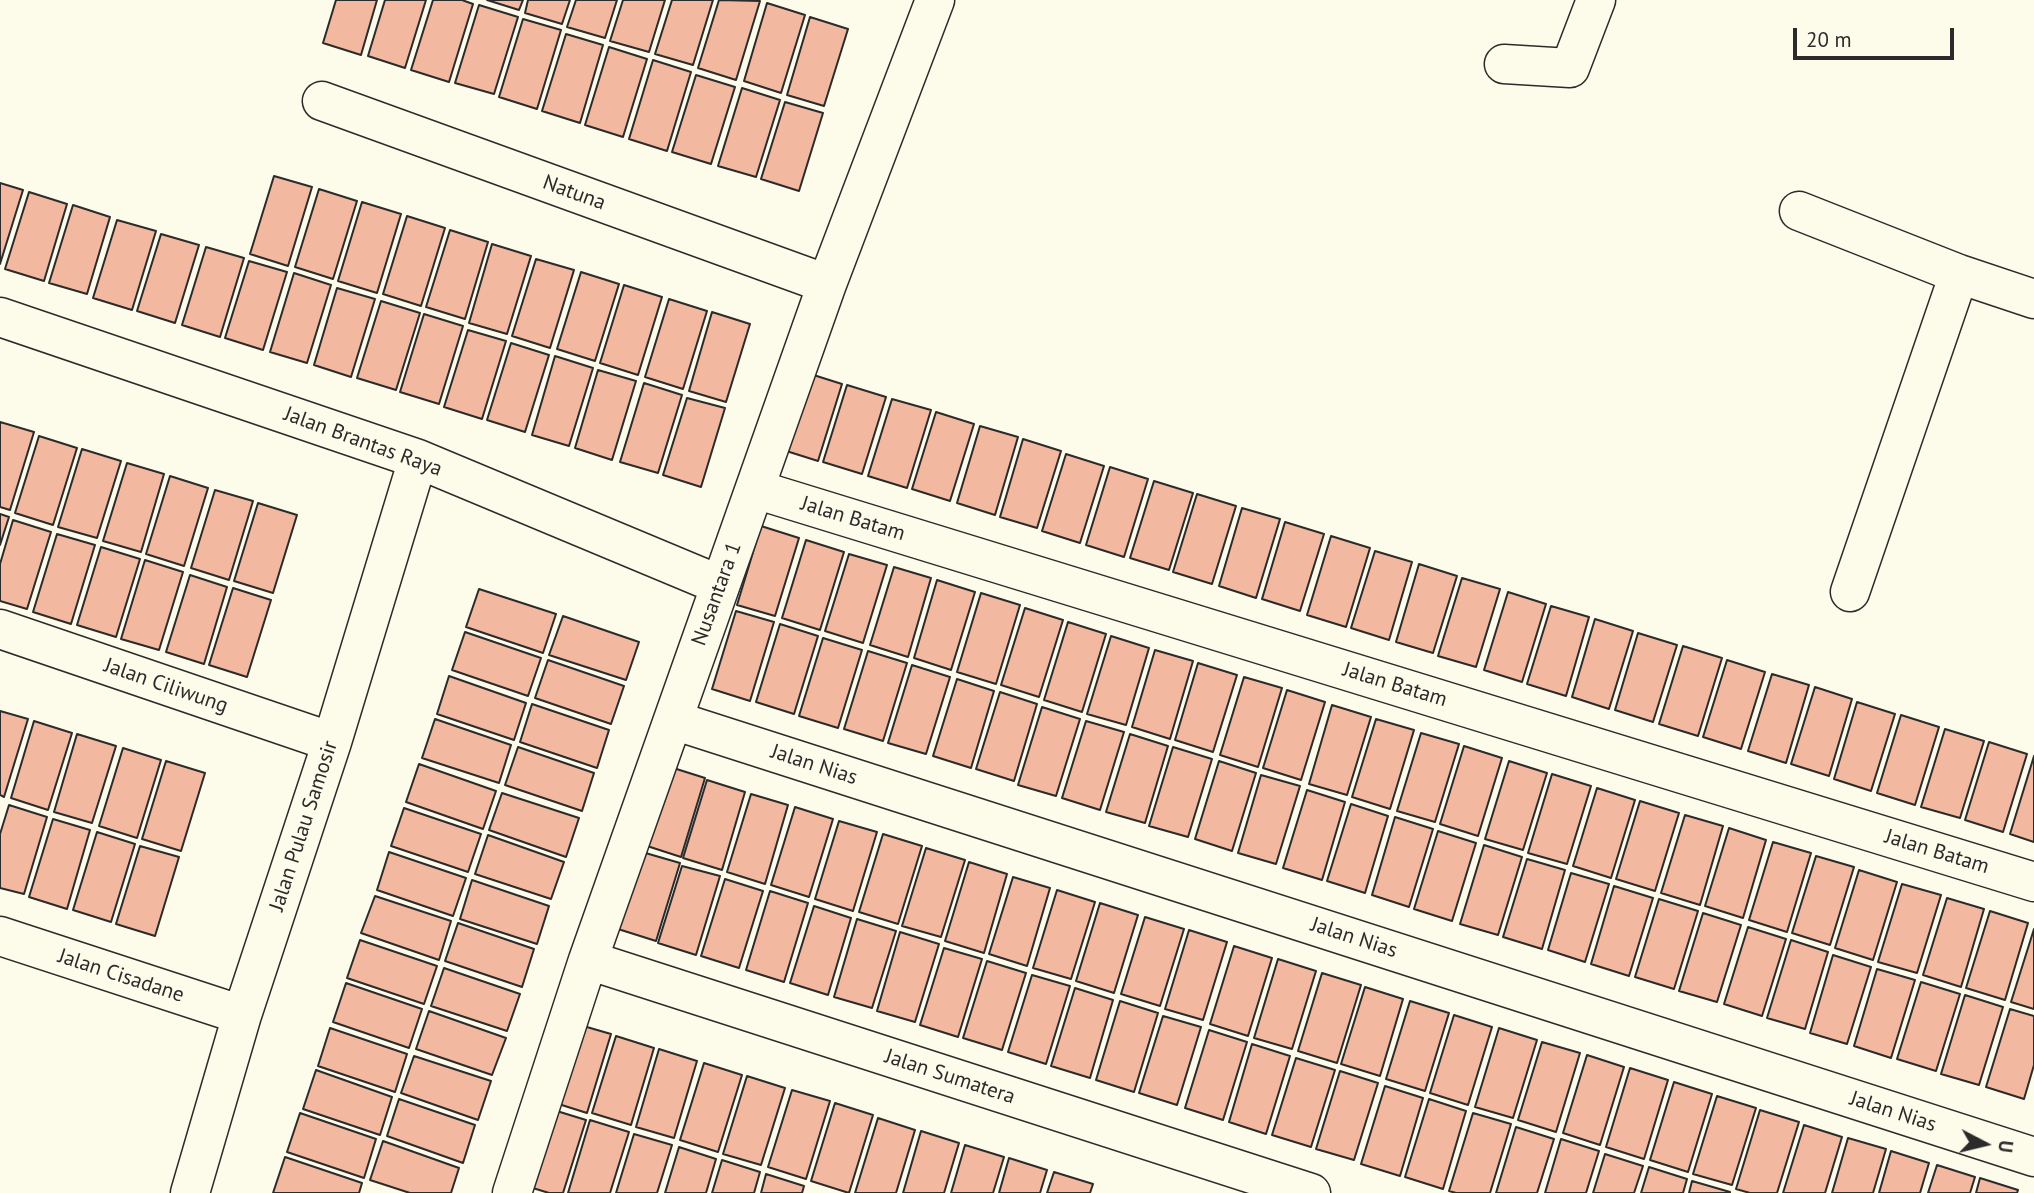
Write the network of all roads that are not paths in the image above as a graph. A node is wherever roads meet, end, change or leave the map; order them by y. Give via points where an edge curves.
1 (935, 0) edge
2 (1596, 0) edge
3 (1504, 64) dead end
4 (322, 101) dead end
5 (1799, 211) dead end
6 (1959, 274) junction
7 (827, 284) junction
8 (2034, 299) edge
9 (0, 317) edge
10 (418, 459) junction
11 (755, 489) junction
12 (720, 585) junction
13 (1850, 592) dead end
14 (0, 629) edge
15 (673, 720) junction
16 (332, 742) junction
17 (2034, 882) edge
18 (0, 936) edge
19 (588, 960) junction
20 (242, 1015) junction
21 (2034, 1157) edge
22 (190, 1193) edge
23 (512, 1193) edge
24 (1311, 1193) edge

1 - 7 street, Nusantara 1
2 - 3 street via 1570,68
4 - 7 street, Natuna
5 - 6 street
6 - 8 street
6 - 13 street
7 - 11 street, Nusantara 1
9 - 10 street, Jalan Brantas Raya
10 - 12 street, Jalan Brantas Raya
10 - 16 street, Jalan Pulau Samosir
11 - 12 street, Nusantara 1
11 - 17 street, Jalan Batam
12 - 15 street, Nusantara 1
14 - 16 street, Jalan Ciliwung
15 - 19 street, Nusantara 1
15 - 21 street, Jalan Nias
16 - 20 street, Jalan Pulau Samosir
18 - 20 street, Jalan Cisadane
19 - 23 street, Nusantara 1
19 - 24 street, Jalan Sumatera
20 - 22 street, Jalan Pulau Samosir

